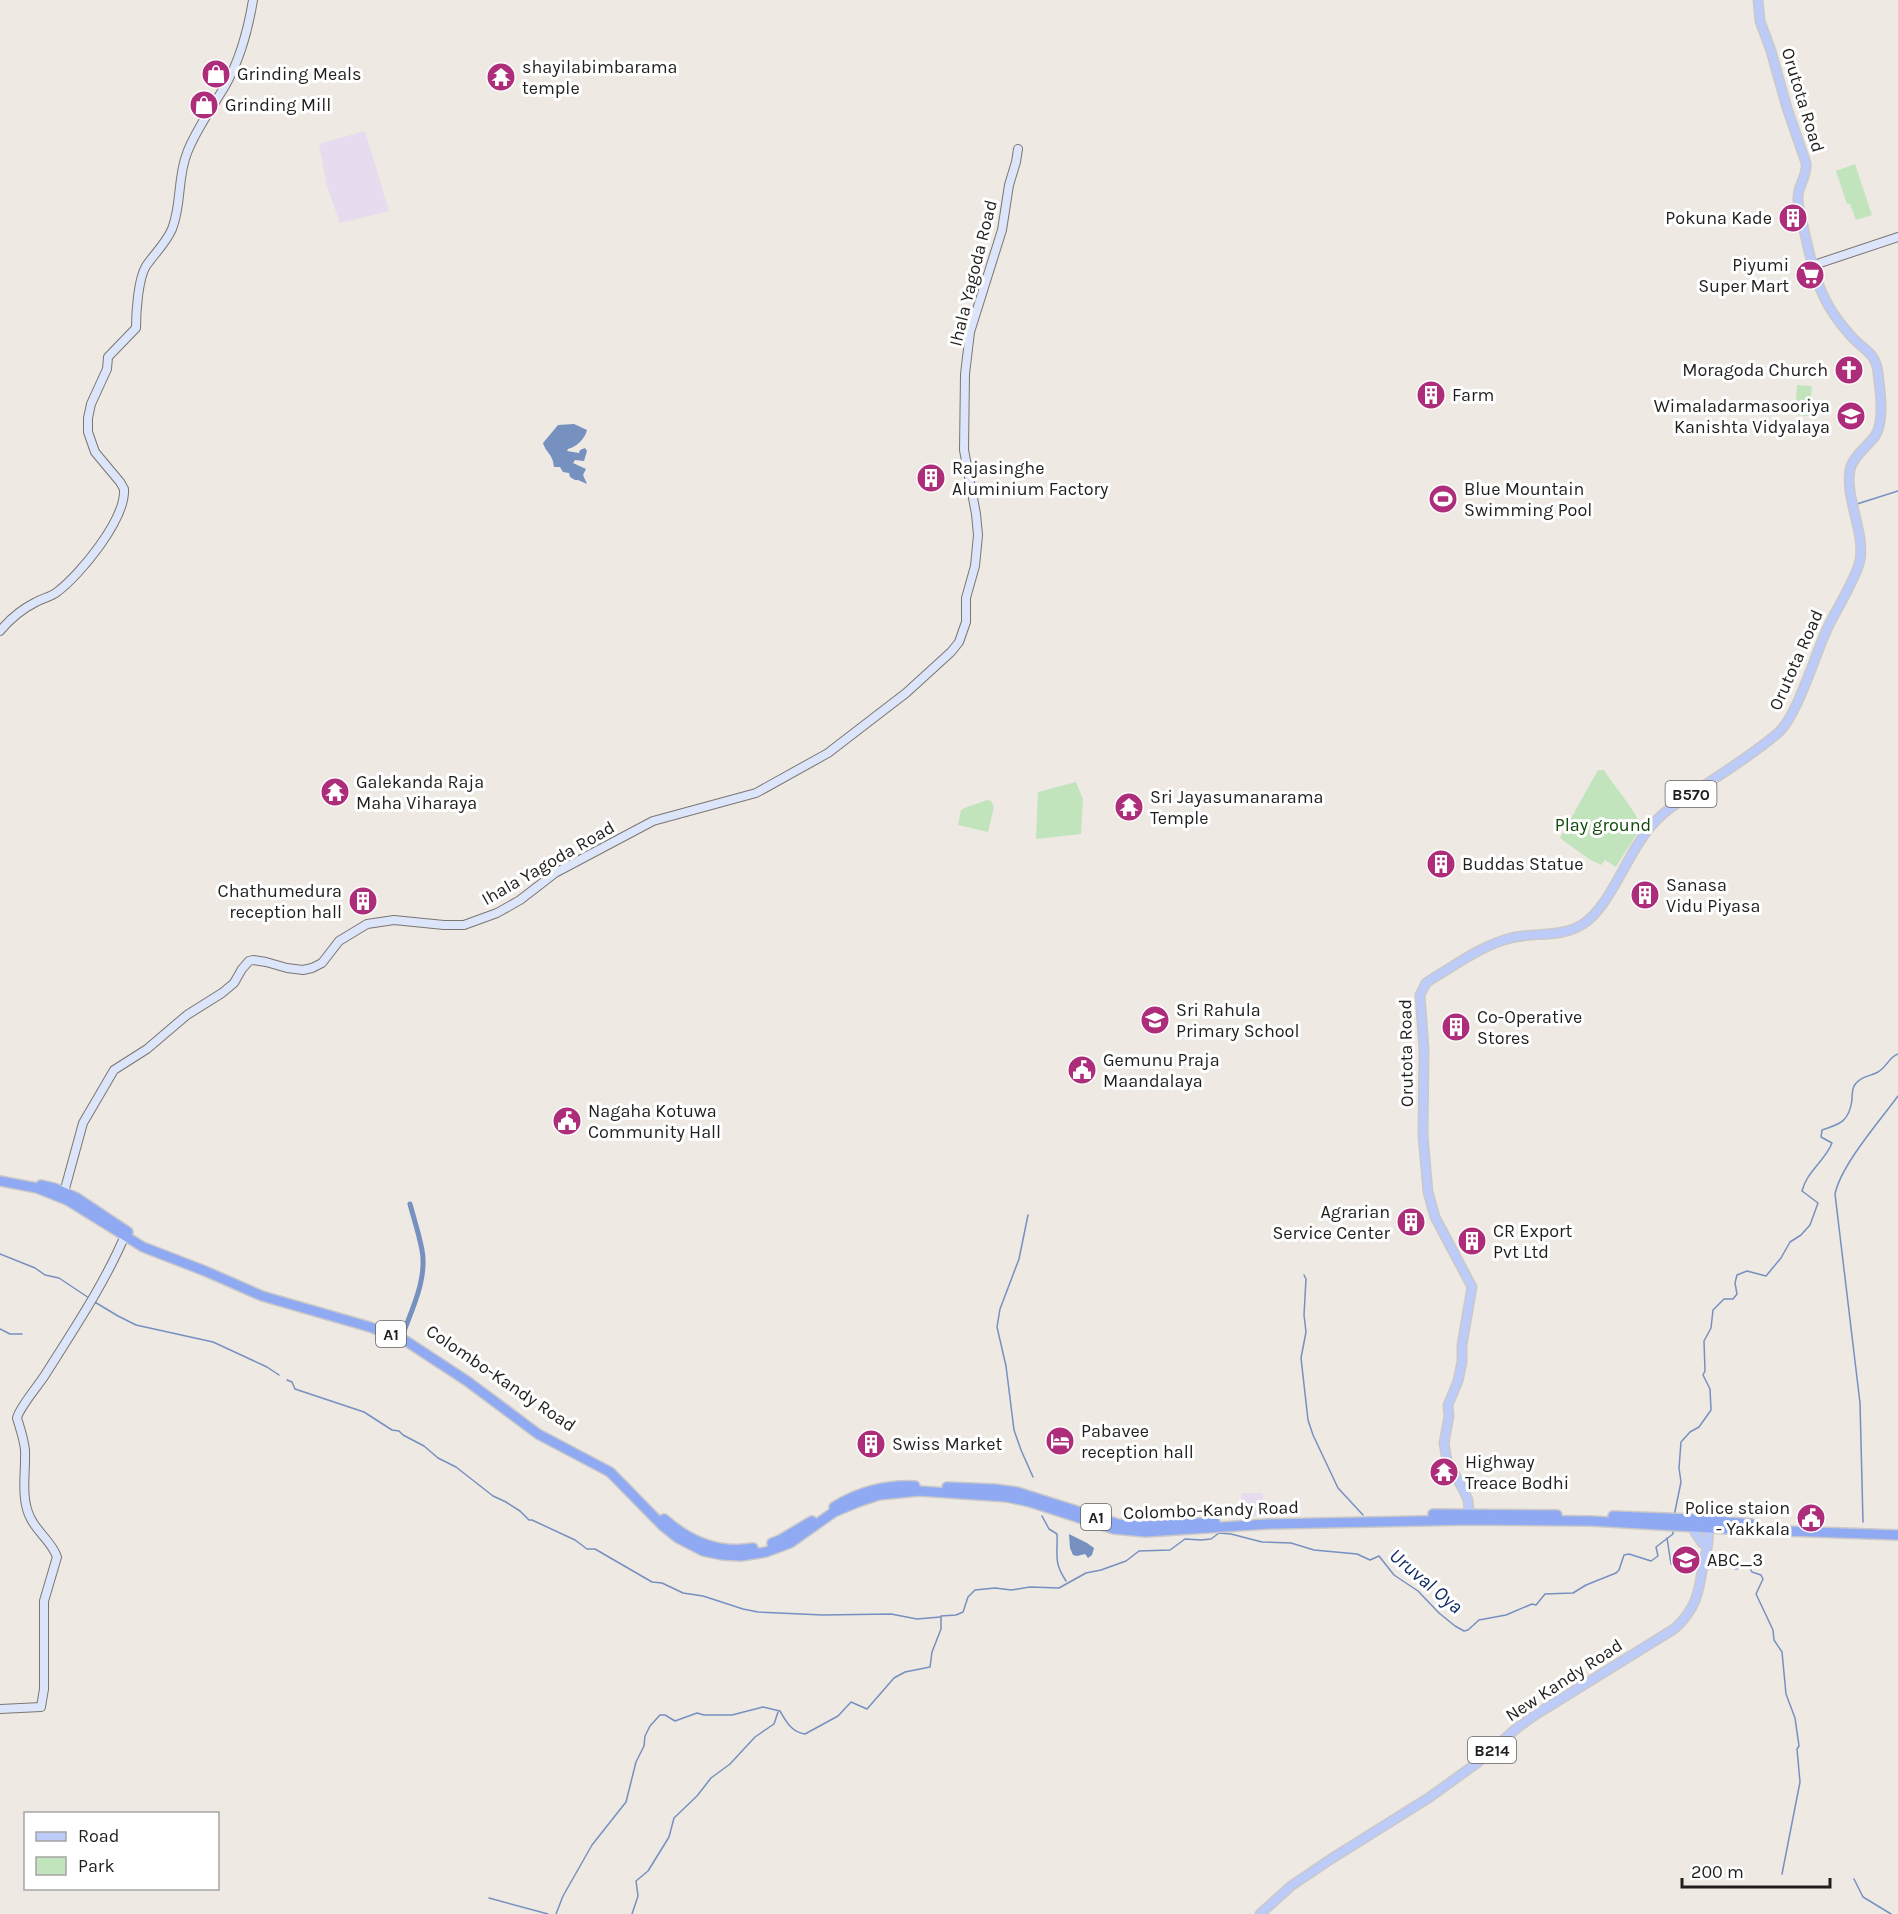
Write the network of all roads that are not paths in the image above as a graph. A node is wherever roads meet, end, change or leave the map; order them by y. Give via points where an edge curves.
1 (253, 0) edge
2 (1758, 0) edge
3 (1018, 149) dead end
4 (1898, 237) edge
5 (1814, 266) junction
6 (0, 631) edge
7 (0, 1176) edge
8 (0, 1181) edge
9 (64, 1195) junction
10 (126, 1234) junction
11 (1470, 1517) junction
12 (1687, 1524) junction
13 (1706, 1524) junction
14 (1729, 1529) junction
15 (1894, 1532) edge
16 (1705, 1542) junction
17 (0, 1709) edge
18 (1260, 1914) edge

1 - 6 street via 233,69 182,165 180,201 172,228 145,268 136,307 136,328 108,357 102,383 91,404 88,425 95,452 124,489 119,511 98,548 63,587 21,610
2 - 5 main road, Orutota Road / B570 via 1760,21 1806,163 1797,197
3 - 9 street, Ihala Yagoda Road via 1002,230 970,332 964,450 978,535 975,567 966,598 966,622 951,652 906,693 828,753 756,793 653,821 555,873 497,913 464,925 394,920 367,924 339,941 322,963 303,970 249,961 222,993 187,1014 147,1049 114,1070 83,1124
4 - 5 street
5 - 11 main road, Orutota Road / B570 via 1832,310 1875,359 1881,424 1850,471 1859,562 1789,720 1744,759 1654,822 1599,908 1581,926 1495,943 1422,988 1423,1136 1428,1192 1439,1228 1472,1287 1462,1362 1448,1405 1444,1443 1447,1461 1463,1489
7 - 9 highway, Colombo-Kandy Road / A1 via 54,1188
8 - 9 highway, Colombo-Kandy Road / A1
9 - 10 highway, Colombo-Kandy Road / A1 via 86,1203
10 - 11 highway, Colombo-Kandy Road / A1 via 273,1295 414,1340 540,1428 609,1465 682,1534 723,1549 763,1547 849,1498 899,1485 1017,1492 1109,1521 1140,1526 1268,1519
10 - 17 street via 89,1307 18,1413 25,1448 27,1505 31,1519 57,1557 44,1601 41,1707
11 - 12 highway, Colombo-Kandy Road / A1
12 - 13 highway, Colombo-Kandy Road / A1
12 - 16 main road
13 - 14 highway, Colombo-Kandy Road / A1
13 - 15 highway, Colombo-Kandy Road / A1
13 - 16 main road, New Kandy Road / B214
14 - 15 highway, Colombo-Kandy Road / A1
14 - 16 main road
16 - 18 main road, New Kandy Road / B214 via 1700,1592 1690,1612 1674,1629 1535,1715 1477,1763 1331,1858

